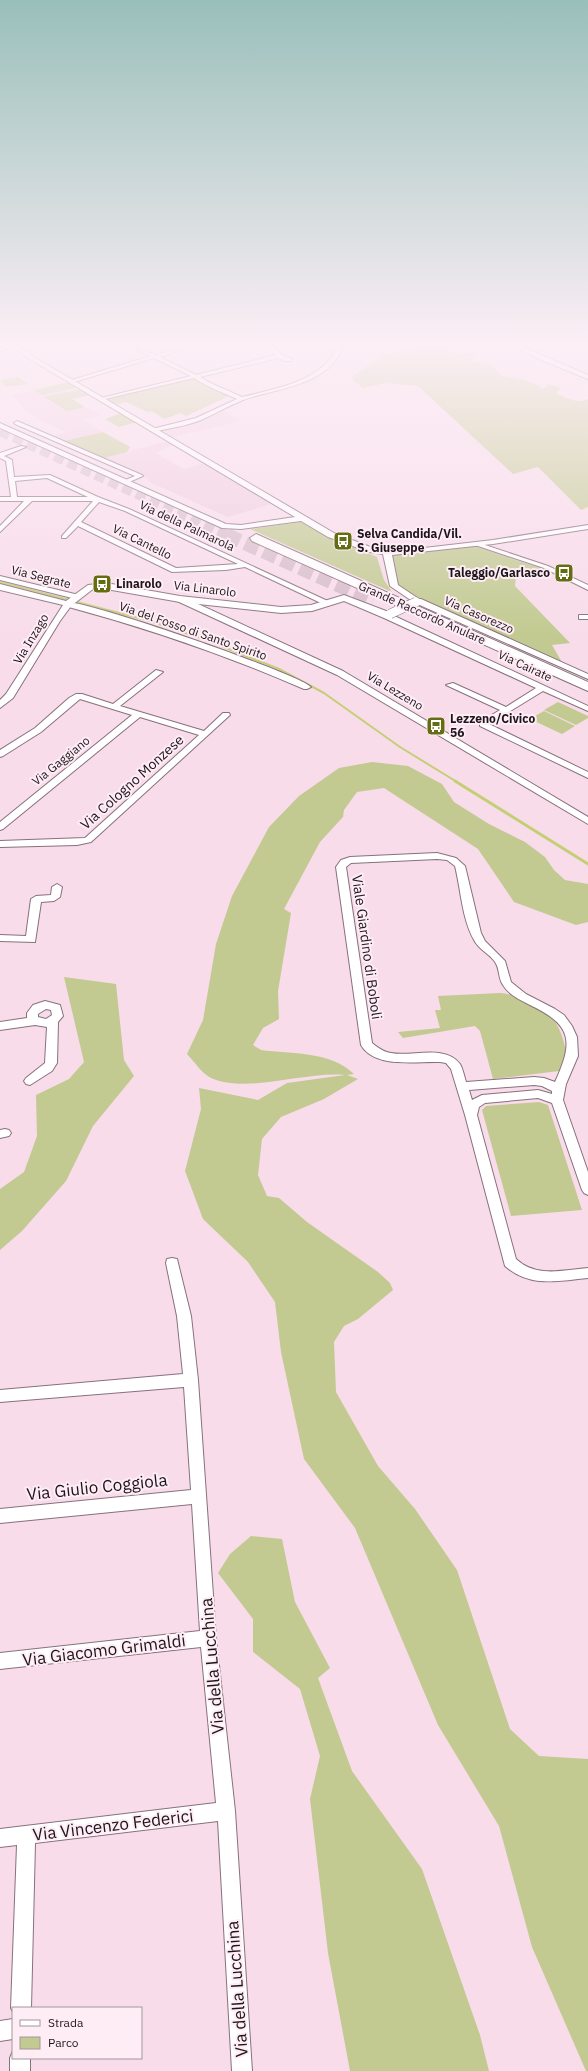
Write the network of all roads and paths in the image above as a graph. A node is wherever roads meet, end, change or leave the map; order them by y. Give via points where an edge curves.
1 (39, 443) edge
2 (63, 443) edge
3 (176, 443) edge
4 (23, 447) dead end
5 (0, 456) edge
6 (12, 479) junction
7 (125, 482) junction
8 (0, 499) edge
9 (14, 499) junction
10 (30, 499) junction
11 (98, 499) junction
12 (304, 518) junction
13 (78, 523) junction
14 (588, 526) edge
15 (0, 530) edge
16 (64, 537) dead end
17 (256, 538) dead end
18 (477, 544) junction
19 (387, 552) junction
20 (246, 565) junction
21 (0, 578) edge
22 (584, 583) edge
23 (0, 587) edge
24 (588, 588) edge
25 (76, 597) junction
26 (343, 598) joint
27 (180, 599) junction
28 (414, 600) junction
29 (373, 601) tunnel mouth
30 (328, 603) junction
31 (68, 604) junction
32 (386, 614) junction
33 (158, 672) dead end
34 (588, 677) edge
35 (450, 685) dead end
36 (307, 687) dead end
37 (588, 687) edge
38 (542, 688) junction
39 (588, 698) edge
40 (0, 705) edge
41 (115, 706) junction
42 (588, 709) edge
43 (506, 710) junction
44 (138, 714) junction
45 (226, 715) dead end
46 (205, 734) junction
47 (0, 754) edge
48 (588, 775) edge
49 (588, 821) edge
50 (0, 827) edge
51 (0, 844) edge
52 (57, 887) dead end
53 (0, 938) edge
54 (36, 1021) junction
55 (53, 1021) junction
56 (0, 1026) edge
57 (30, 1081) dead end
58 (462, 1086) junction
59 (557, 1094) junction
60 (471, 1115) junction
61 (588, 1190) edge
62 (172, 1262) dead end
63 (588, 1273) edge
64 (191, 1380) junction
65 (0, 1396) edge
66 (198, 1496) junction
67 (0, 1516) edge
68 (208, 1638) junction
69 (0, 1662) edge
70 (226, 1811) junction
71 (26, 1836) junction
72 (0, 1838) edge
73 (21, 2007) edge
74 (12, 2030) edge
75 (0, 2031) edge
76 (20, 2059) edge
77 (20, 2071) edge
78 (242, 2071) edge

1 - 7 street
2 - 7 street via 140,476
3 - 12 street
4 - 5 street
5 - 6 street via 9,460
6 - 9 street
6 - 11 street via 48,476
7 - 12 street via 227,527
8 - 9 street, Via della Palmarola
9 - 10 street, Via della Palmarola
10 - 11 street, Via della Palmarola
10 - 15 street
11 - 13 street
11 - 20 street, Via della Palmarola
12 - 19 street via 331,535 354,545
13 - 16 street
13 - 20 street, Via Cantello via 174,570
14 - 18 street
17 - 37 highway, Grande Raccordo Anulare
18 - 19 street via 410,552
18 - 22 street via 546,567
19 - 28 street, Via Casorezzo via 393,585
20 - 30 street, Via della Palmarola
21 - 25 street, Via Segrate
22 - 24 street
23 - 31 street, Via del Fosso di Santo Spirito
25 - 27 street, Via Linarolo via 89,588 101,586
25 - 31 street, Via Linarolo
26 - 30 street, Via Linarolo
26 - 32 street, Via Cairate
27 - 30 street, Via Linarolo via 281,610 306,609
27 - 49 street, Via Lezzeno via 340,673
28 - 32 street, bridge
28 - 34 street, Via Casorezzo
29 - 39 highway, Grande Raccordo Anulare
31 - 36 street, Via del Fosso di Santo Spirito via 173,634
31 - 40 street, Via Inzago via 47,633 10,696
32 - 38 street, Via Cairate
33 - 41 street
35 - 43 street
38 - 42 street, Via Cairate
38 - 43 street
41 - 44 street, Via Cologno Monzese
41 - 47 street, Via Cologno Monzese via 85,697 76,697 38,730
43 - 48 street via 483,724
44 - 46 street, Via Cologno Monzese
44 - 50 street, Via Gaggiano
45 - 46 street, Via Cologno Monzese
46 - 51 street, Via Cologno Monzese via 88,840
52 - 53 street via 57,895 54,898 36,899 31,940
54 - 55 street
54 - 55 street via 32,1016 34,1010 49,1005 58,1010 58,1016
54 - 56 street
55 - 57 street via 51,1063
58 - 59 street via 534,1081 544,1082
58 - 59 street, Viale Giardino di Boboli via 455,1065 446,1057 392,1059 377,1054 367,1046 341,868 347,861 437,856 457,862 477,935 483,945 501,962 506,983 552,1012 570,1034 574,1050 568,1072
58 - 60 street, Viale Giardino di Boboli
59 - 60 street via 482,1099 474,1105
59 - 61 street
60 - 63 street, Viale Giardino di Boboli via 510,1262 521,1271 537,1277
62 - 64 street, Via della Lucchina via 184,1316
64 - 65 street
64 - 66 street, Via della Lucchina
66 - 67 street, Via Giulio Coggiola
66 - 68 street, Via della Lucchina
68 - 69 street, Via Giacomo Grimaldi
68 - 70 street, Via della Lucchina
70 - 71 street, Via Vincenzo Federici
70 - 78 street, Via della Lucchina
71 - 72 street, Via Vincenzo Federici
71 - 73 street
74 - 75 street
76 - 77 street

